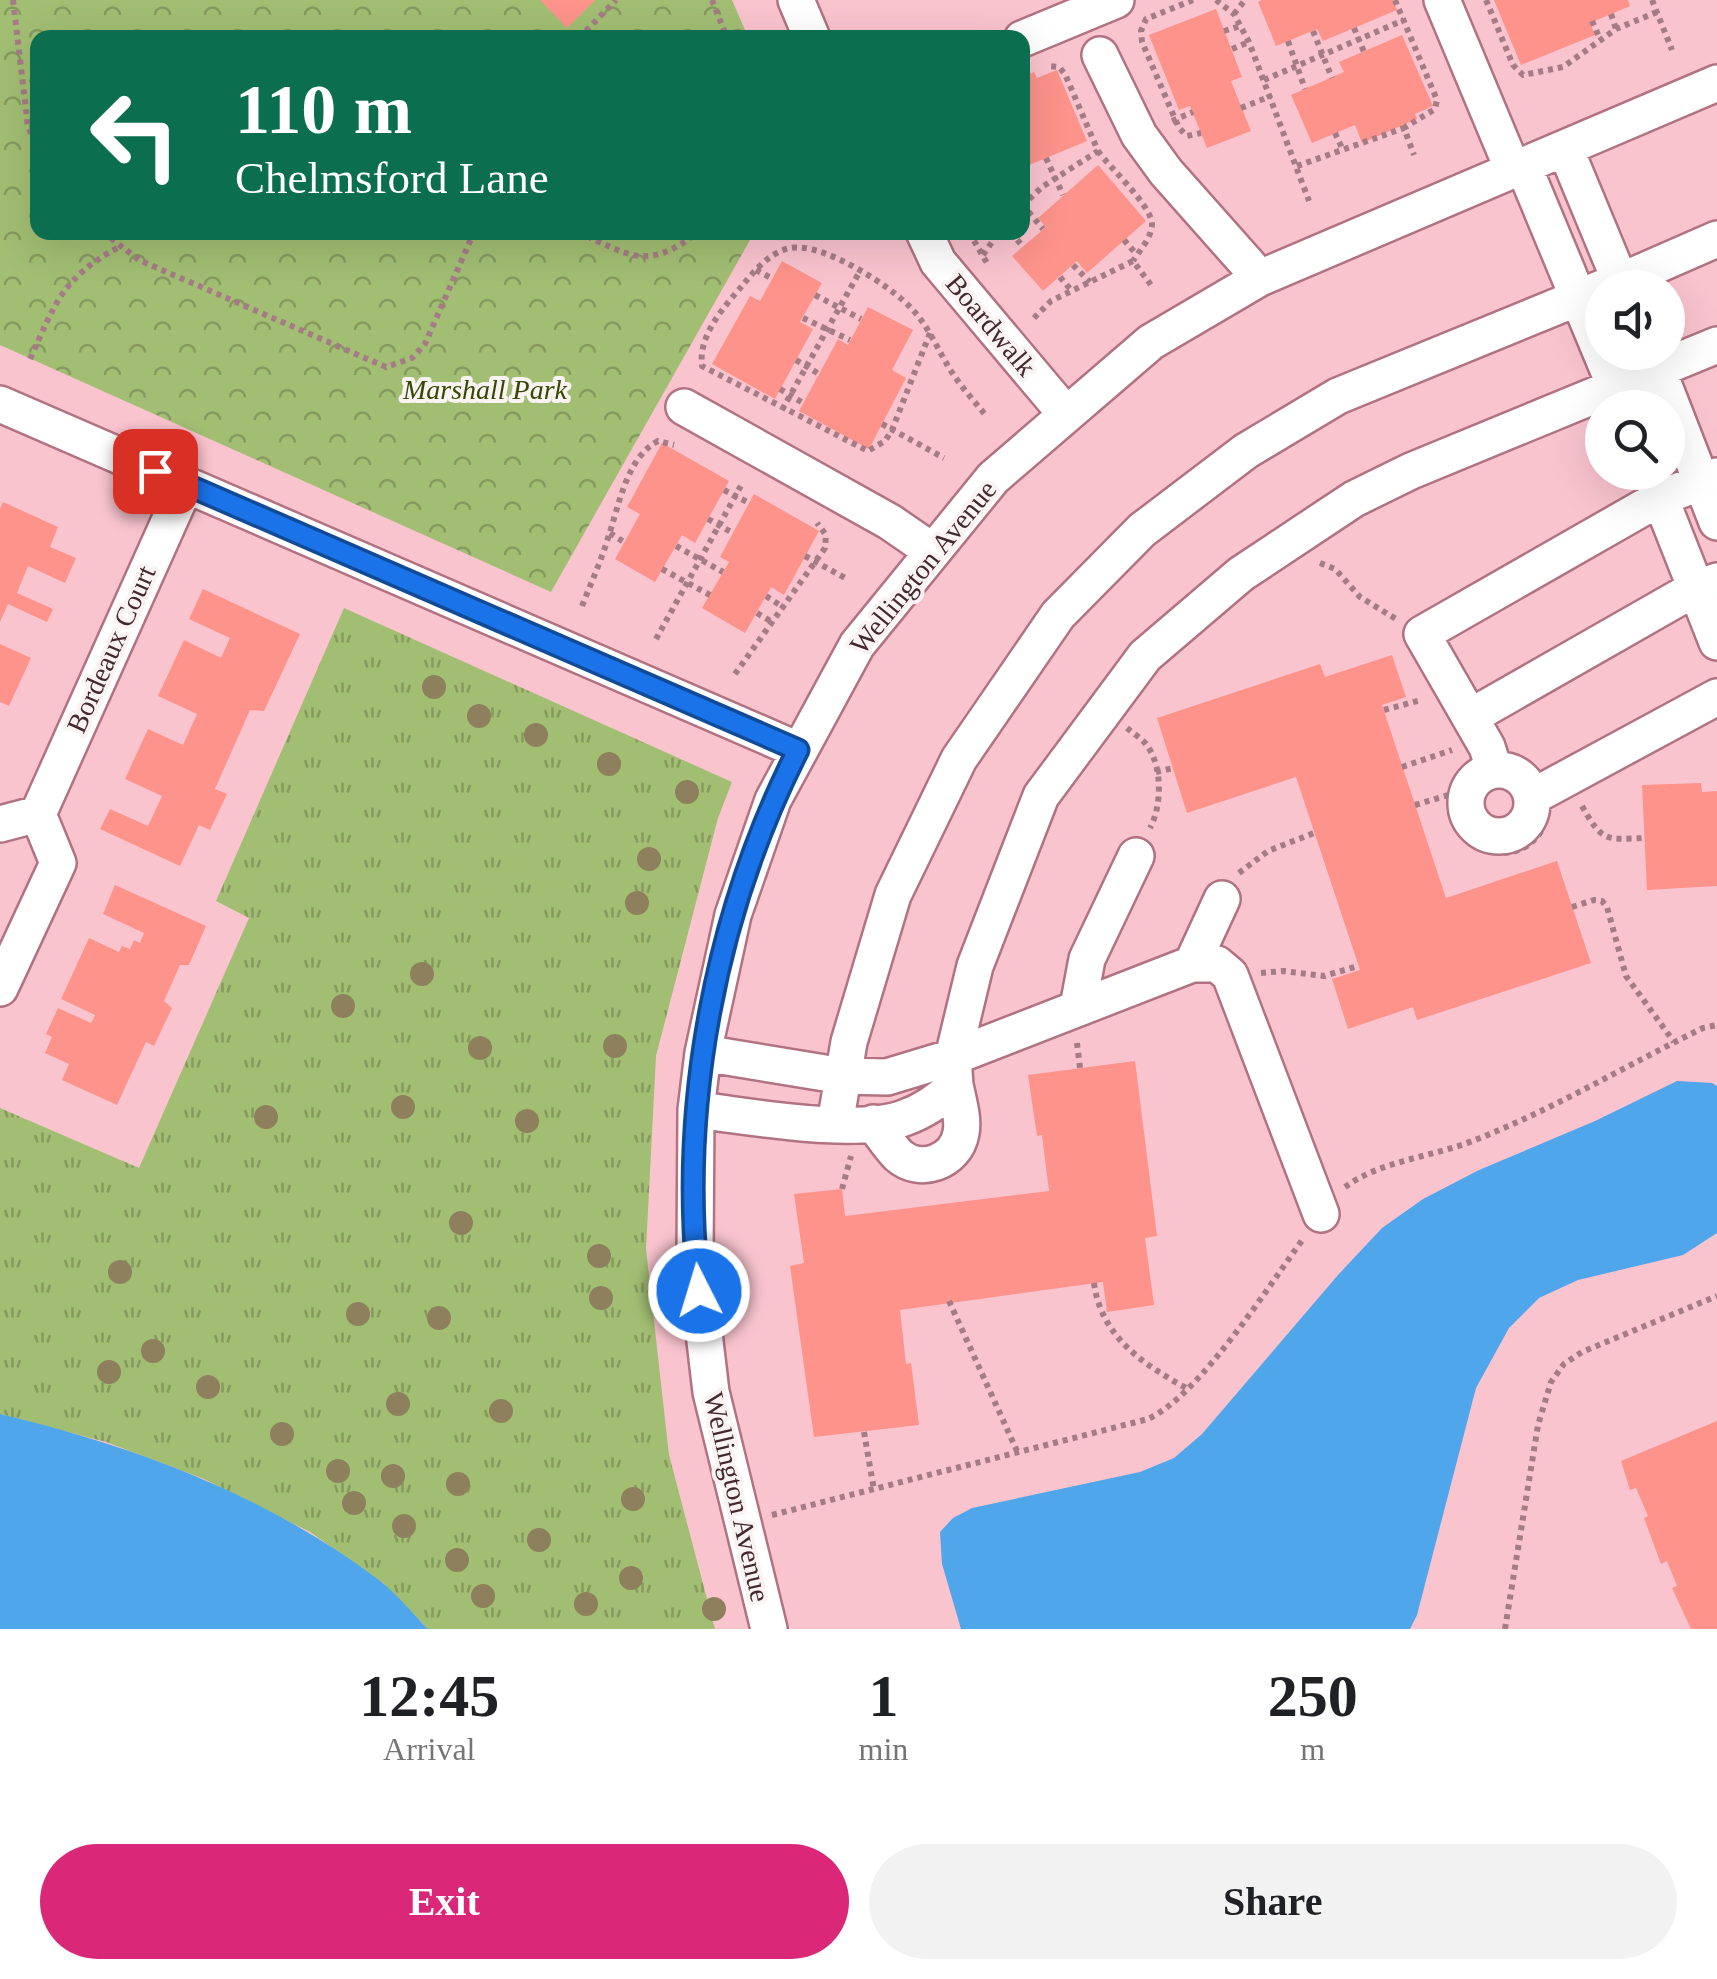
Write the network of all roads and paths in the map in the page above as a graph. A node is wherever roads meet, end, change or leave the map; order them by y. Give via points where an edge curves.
1 (13, 0) edge
2 (616, 0) edge
3 (712, 0) edge
4 (796, 0) edge
5 (1116, 0) edge
6 (1193, 0) edge
7 (1216, 0) edge
8 (1246, 0) edge
9 (1395, 0) edge
10 (1442, 0) edge
11 (1486, 0) edge
12 (1652, 0) edge
13 (1657, 12) junction
14 (1234, 14) junction
15 (1610, 14) dead end
16 (1404, 20) junction
17 (1592, 21) dead end
18 (1240, 26) junction
19 (1354, 28) dead end
20 (1616, 29) junction
21 (586, 30) edge
22 (724, 30) edge
23 (809, 30) edge
24 (1313, 31) dead end
25 (1224, 32) dead end
26 (1359, 39) junction
27 (1600, 39) junction
28 (1249, 42) junction
29 (1288, 42) dead end
30 (1232, 50) dead end
31 (1672, 50) dead end
32 (1364, 52) dead end
33 (1030, 53) edge
34 (1030, 54) edge
35 (1323, 54) junction
36 (1100, 55) dead end
37 (1296, 66) junction
38 (1332, 78) dead end
39 (1264, 80) junction
40 (1717, 83) edge
41 (1305, 89) dead end
42 (1272, 96) junction
43 (1242, 108) dead end
44 (1404, 128) junction
45 (30, 131) edge
46 (1201, 133) dead end
47 (1335, 133) dead end
48 (1342, 148) junction
49 (1565, 148) junction
50 (1098, 151) junction
51 (1414, 155) dead end
52 (1046, 158) dead end
53 (1297, 166) junction
54 (1518, 168) junction
55 (1054, 179) junction
56 (1063, 196) dead end
57 (1030, 199) edge
58 (1309, 201) dead end
59 (1030, 213) edge
60 (1043, 229) dead end
61 (1717, 239) edge
62 (111, 240) edge
63 (471, 240) edge
64 (596, 240) edge
65 (684, 240) edge
66 (928, 240) edge
67 (993, 240) edge
68 (1017, 240) edge
69 (1124, 240) dead end
70 (119, 247) junction
71 (1023, 247) dead end
72 (983, 255) dead end
73 (1135, 258) junction
74 (1073, 265) dead end
75 (755, 270) junction
76 (1592, 270) edge
77 (1600, 270) edge
78 (1648, 270) edge
79 (860, 271) junction
80 (1060, 276) dead end
81 (1260, 278) junction
82 (773, 279) dead end
83 (1090, 282) junction
84 (1152, 285) dead end
85 (1071, 290) junction
86 (815, 295) dead end
87 (1585, 297) edge
88 (840, 308) junction
89 (803, 318) dead end
90 (1034, 318) dead end
91 (861, 320) dead end
92 (826, 331) junction
93 (930, 333) junction
94 (850, 340) dead end
95 (1717, 346) edge
96 (1685, 354) edge
97 (30, 359) dead end
98 (796, 360) dead end
99 (806, 366) junction
100 (1647, 370) edge
101 (1659, 370) edge
102 (819, 374) dead end
103 (780, 389) dead end
104 (1628, 390) edge
105 (790, 396) junction
106 (0, 404) edge
107 (803, 404) dead end
108 (684, 408) dead end
109 (782, 410) junction
110 (1585, 410) edge
111 (1065, 413) junction
112 (987, 417) dead end
113 (882, 424) dead end
114 (892, 430) junction
115 (682, 449) dead end
116 (944, 458) dead end
117 (728, 474) dead end
118 (1709, 479) edge
119 (743, 482) junction
120 (186, 484) junction
121 (724, 490) dead end
122 (1647, 490) edge
123 (1658, 490) edge
124 (759, 491) dead end
125 (736, 496) junction
126 (749, 504) dead end
127 (805, 516) dead end
128 (708, 519) dead end
129 (1717, 522) edge
130 (720, 525) junction
131 (610, 533) junction
132 (733, 533) dead end
133 (624, 542) dead end
134 (676, 546) dead end
135 (932, 551) junction
136 (806, 556) dead end
137 (700, 560) junction
138 (816, 562) junction
139 (662, 569) dead end
140 (723, 572) dead end
141 (847, 579) dead end
142 (688, 582) junction
143 (1706, 585) edge
144 (710, 595) dead end
145 (766, 596) dead end
146 (582, 606) dead end
147 (783, 607) junction
148 (757, 613) dead end
149 (772, 622) junction
150 (656, 639) dead end
151 (1717, 642) edge
152 (735, 674) dead end
153 (1717, 697) edge
154 (1423, 700) dead end
155 (1384, 710) dead end
156 (1103, 712) junction
157 (1469, 731) junction
158 (798, 750) junction
159 (1402, 767) dead end
160 (1173, 768) dead end
161 (1494, 769) junction
162 (1156, 772) junction
163 (1452, 794) dead end
164 (1532, 796) junction
165 (1578, 799) dead end
166 (1415, 805) dead end
167 (38, 814) junction
168 (0, 824) edge
169 (1314, 832) dead end
170 (1644, 838) dead end
171 (1136, 856) joint
172 (1222, 899) joint
173 (1572, 906) dead end
174 (1192, 964) junction
175 (1358, 966) dead end
176 (1230, 975) junction
177 (0, 988) edge
178 (1078, 1007) junction
179 (1717, 1026) edge
180 (1674, 1042) junction
181 (703, 1053) junction
182 (954, 1071) junction
183 (844, 1076) junction
184 (696, 1110) junction
185 (854, 1129) junction
186 (842, 1189) dead end
187 (1321, 1214) junction
188 (1094, 1284) dead end
189 (1717, 1296) edge
190 (949, 1301) dead end
191 (1188, 1390) junction
192 (864, 1432) dead end
193 (1017, 1451) junction
194 (874, 1490) junction
195 (742, 1522) junction
196 (769, 1629) edge
197 (1505, 1629) edge

1 - 45 path
2 - 21 path
3 - 22 path
4 - 23 street
5 - 33 street
6 - 46 path via 1146,19 1141,31 1179,128 1186,136
7 - 14 path
8 - 14 path
9 - 16 path
10 - 54 street
11 - 27 path via 1523,76 1564,66
12 - 13 path
13 - 20 path
13 - 31 path
14 - 18 path
15 - 20 path
16 - 26 path
16 - 44 path via 1437,100 1435,109
17 - 27 path
18 - 25 path
18 - 28 path
19 - 26 path
20 - 27 path
24 - 35 path
26 - 32 path
26 - 35 path
28 - 30 path
28 - 39 path
29 - 37 path
34 - 50 path via 1064,74
35 - 37 path
35 - 38 path
36 - 81 street via 1148,148
37 - 39 path
37 - 41 path
39 - 42 path
40 - 49 street, Wellington Avenue
42 - 43 path
42 - 53 path
44 - 48 path
44 - 51 path
47 - 48 path
48 - 53 path
49 - 54 street, Wellington Avenue
49 - 77 street
50 - 55 path
50 - 73 path via 1148,212 1152,226
52 - 55 path
53 - 58 path
54 - 76 street
54 - 81 street, Wellington Avenue
55 - 56 path
55 - 57 path
59 - 60 path
61 - 78 street
62 - 70 path
63 - 70 path via 426,344 412,358 386,367
64 - 65 path via 637,258
66 - 111 street, Boardwalk via 938,262
67 - 72 path
68 - 71 path
69 - 73 path
70 - 97 path via 71,280
73 - 83 path
73 - 84 path
74 - 83 path
75 - 79 path via 790,248
75 - 82 path
75 - 109 path via 716,319 700,355 702,366
79 - 88 path
79 - 93 path via 886,286
80 - 85 path
81 - 111 street, Wellington Avenue via 1151,342
83 - 85 path
85 - 90 path
86 - 88 path
87 - 183 street via 1338,396 1142,530 1058,615 958,760 893,895
88 - 91 path
88 - 92 path
89 - 92 path
92 - 94 path
92 - 99 path
93 - 112 path
93 - 114 path
95 - 96 street
98 - 99 path
99 - 102 path
99 - 105 path
100 - 104 street
101 - 118 street
103 - 105 path
105 - 107 path
105 - 109 path
106 - 120 street
108 - 135 street
109 - 114 path via 868,451
110 - 156 street via 1411,470 1312,524 1145,656
111 - 135 street, Wellington Avenue via 993,478
113 - 114 path
114 - 116 path
115 - 131 path via 667,440 648,447 618,502
117 - 119 path
118 - 129 street
119 - 124 path
119 - 125 path
120 - 158 street
120 - 167 street, Bordeaux Court
121 - 125 path
122 - 157 street via 1422,634
123 - 143 street
125 - 126 path
125 - 130 path
127 - 138 path via 826,534
128 - 130 path
130 - 132 path
130 - 137 path
131 - 133 path
131 - 146 path
134 - 137 path
135 - 158 street, Wellington Avenue via 857,645
136 - 138 path
137 - 140 path
137 - 142 path
138 - 141 path
138 - 147 path
139 - 142 path
142 - 144 path
142 - 150 path
143 - 151 street
143 - 157 street
145 - 147 path
147 - 149 path
148 - 149 path
149 - 152 path
153 - 164 street
154 - 155 path
156 - 162 path via 1148,746
156 - 182 street via 1041,796 974,966
157 - 159 path
157 - 161 street
158 - 181 street, Wellington Avenue via 733,915
160 - 162 path
161 - 164 street via 1523,778
161 - 164 street via 1474,780 1465,800 1479,830 1512,834 1528,819
162 - 171 path via 1158,813
163 - 166 path
165 - 170 path via 1599,834 1610,840
167 - 168 street
167 - 177 street via 58,862
169 - 172 path via 1268,851 1238,873
171 - 178 street via 1087,958
172 - 174 street
173 - 180 path via 1602,902 1626,976
174 - 176 street via 1217,964
174 - 178 street
175 - 176 path via 1324,976
176 - 187 street
178 - 182 street
179 - 180 path
180 - 187 path via 1475,1140 1359,1177
181 - 183 street
181 - 184 street, Wellington Avenue
182 - 183 street
182 - 185 street via 940,1100 902,1120
182 - 185 street via 960,1140 936,1163 899,1156
183 - 185 street
184 - 185 street
184 - 195 street, Wellington Avenue via 695,1257 710,1392
185 - 186 path
187 - 191 path
188 - 191 path via 1096,1302 1120,1342
189 - 197 path via 1582,1352 1551,1382
190 - 193 path
191 - 193 path via 1148,1419
192 - 194 path
193 - 194 path
194 - 195 path
195 - 196 street, Wellington Avenue

